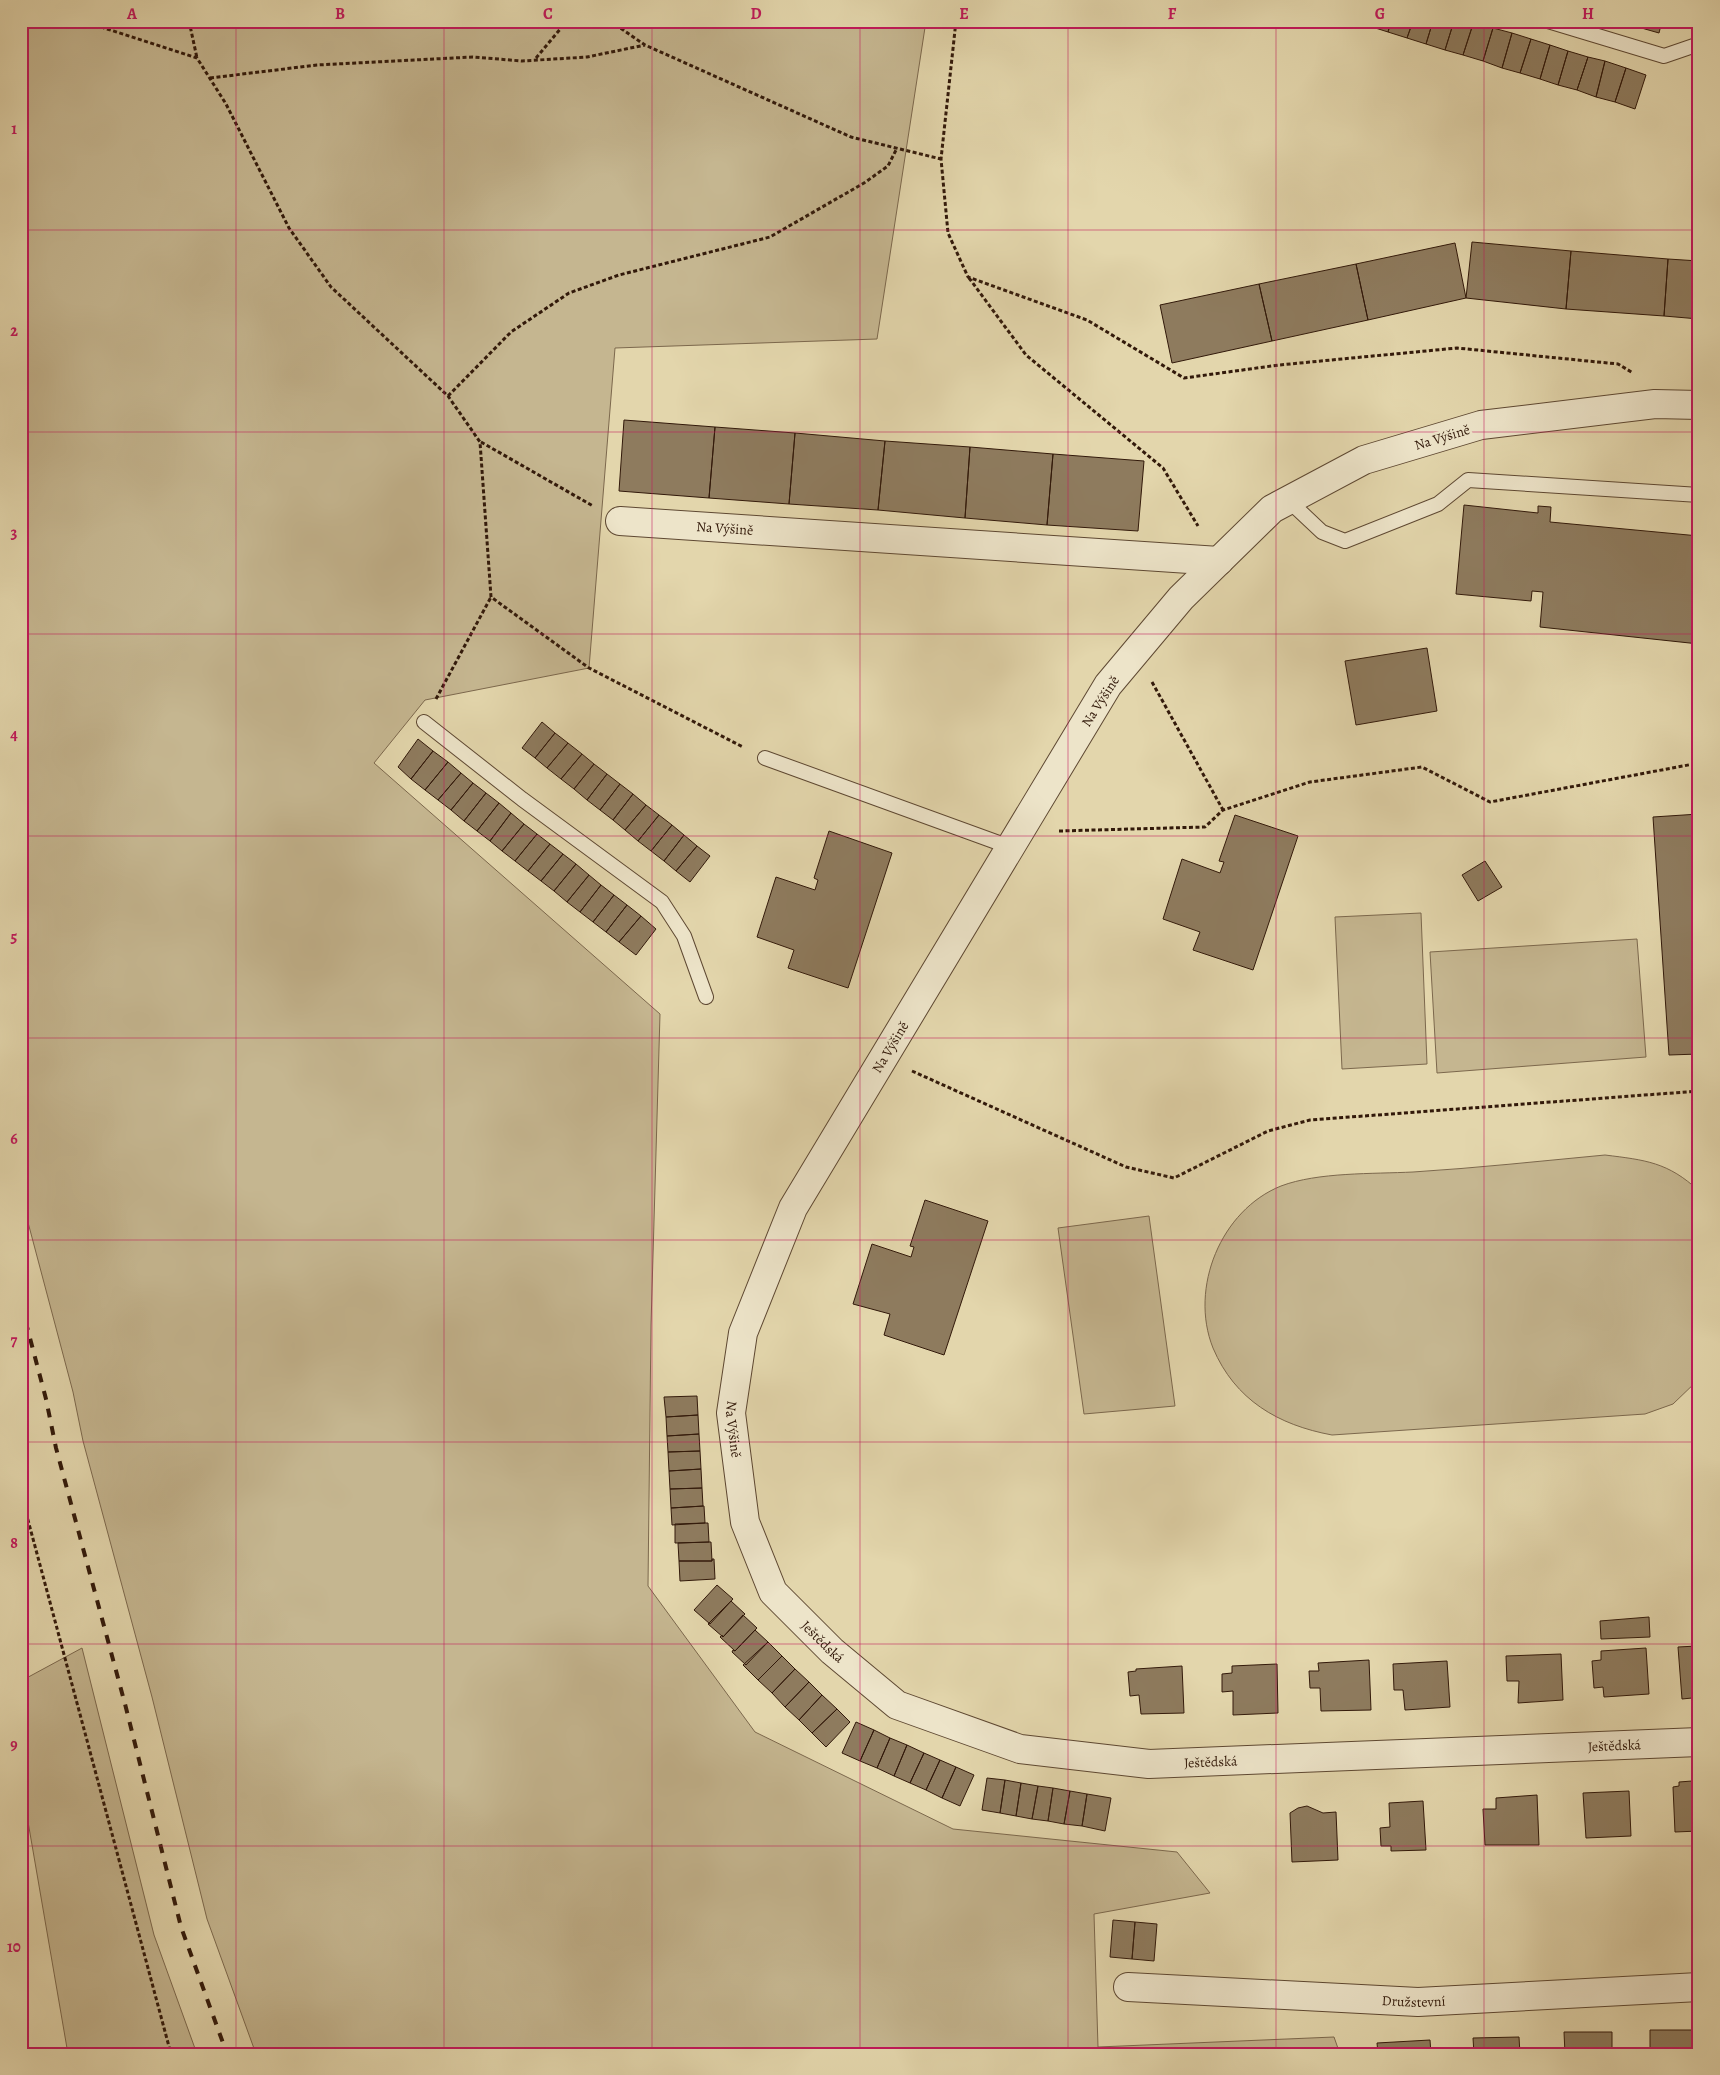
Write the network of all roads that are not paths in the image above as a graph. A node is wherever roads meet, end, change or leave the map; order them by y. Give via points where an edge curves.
1 (1548, 21) edge
2 (1699, 44) edge
3 (1699, 405) edge
4 (1699, 494) edge
5 (1288, 500) junction
6 (620, 521) road end
7 (1219, 562) junction
8 (424, 722) road end
9 (765, 758) road end
10 (1015, 840) junction
11 (706, 997) dead end
12 (773, 1592) joint
13 (1699, 1742) edge
14 (1128, 1987) dead end
15 (1699, 1987) edge

1 - 2 lane via 1664,56
3 - 5 street, Na Výšině via 1654,404 1480,425 1364,460
4 - 5 lane via 1468,480 1438,504 1345,541 1322,532
5 - 7 street, Na Výšině via 1272,509
6 - 7 street, Na Výšině
7 - 10 street, Na Výšině via 1181,598 1108,684
8 - 11 lane via 662,902 684,936
9 - 10 lane
10 - 12 street, Na Výšině via 794,1208 744,1333 731,1413 745,1522
12 - 13 street, Ještědská via 832,1651 897,1705 1020,1749 1149,1764
14 - 15 street, Družstevní via 1418,2002

